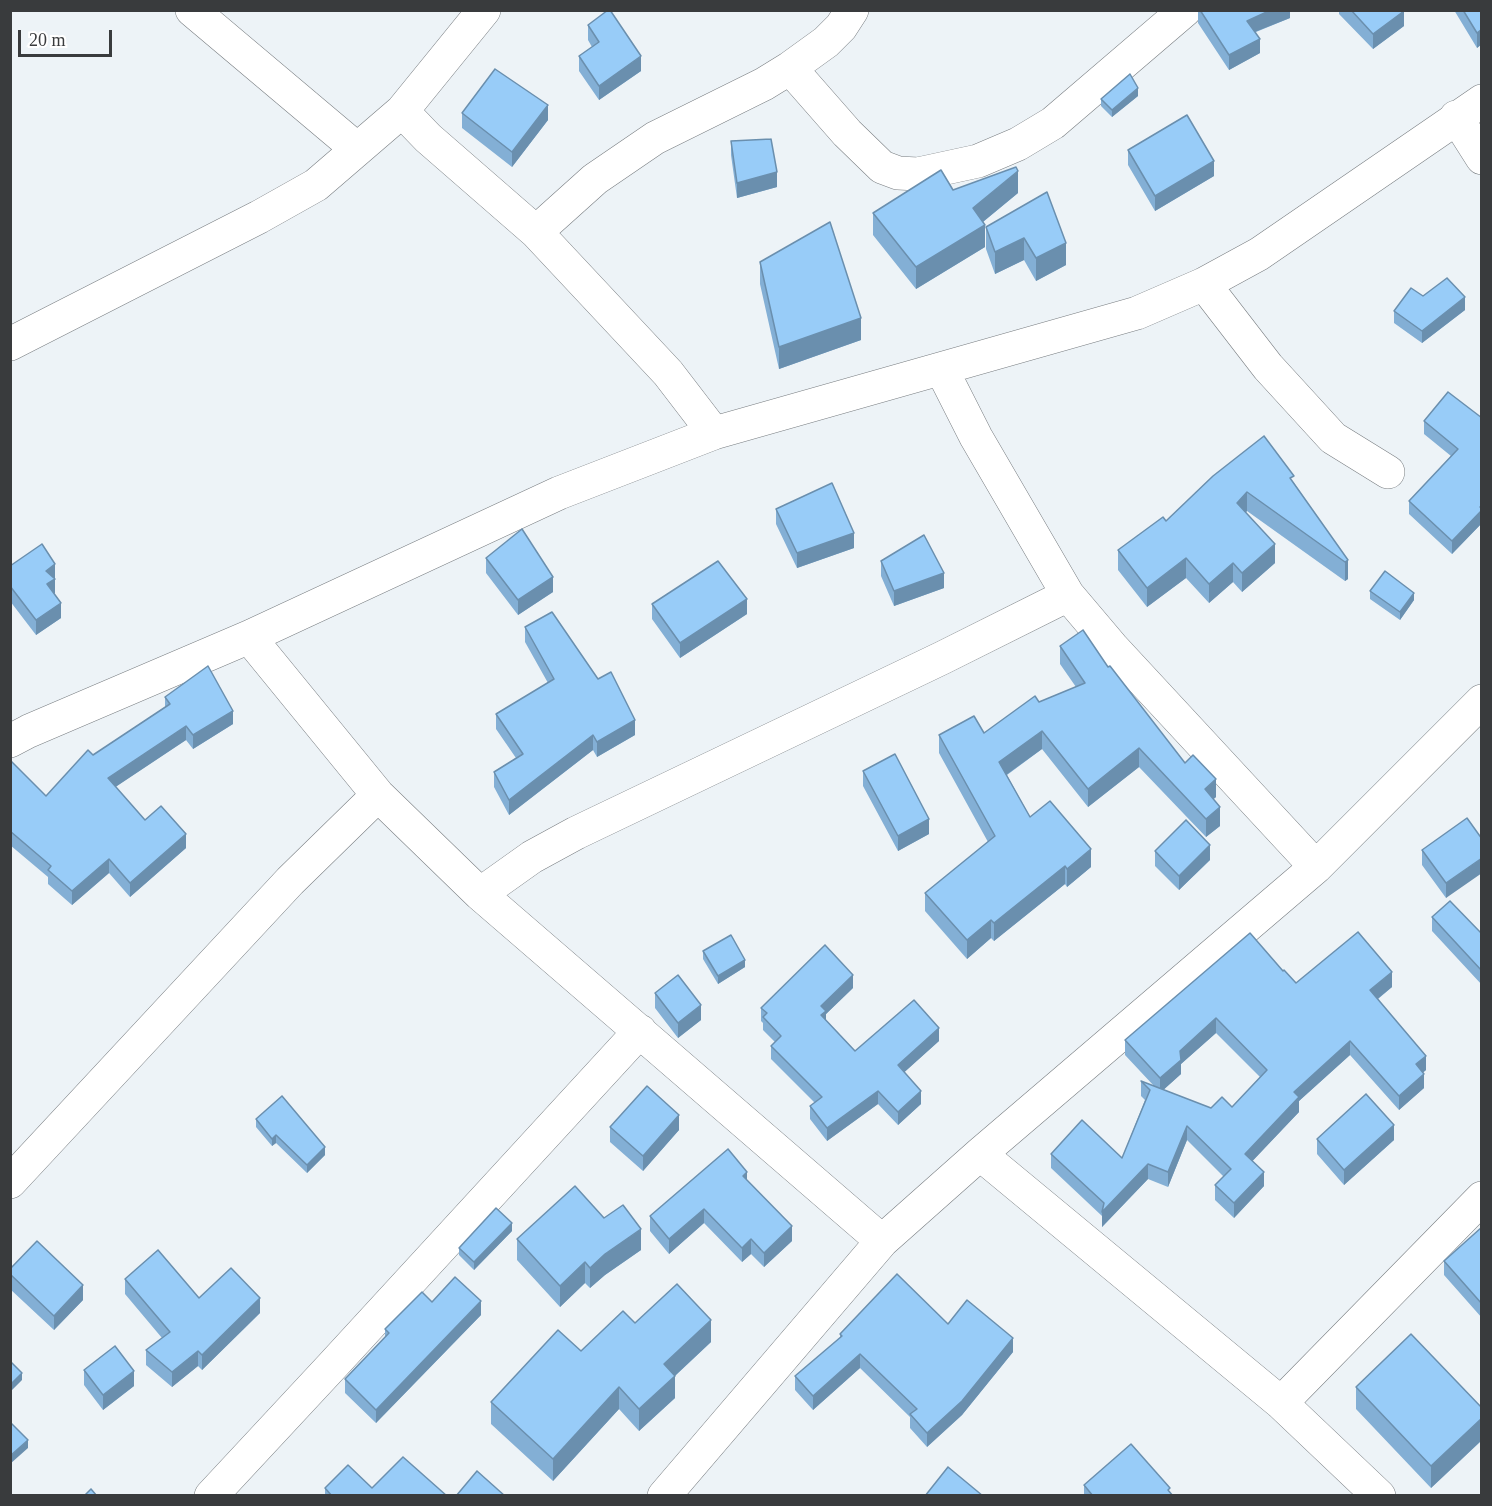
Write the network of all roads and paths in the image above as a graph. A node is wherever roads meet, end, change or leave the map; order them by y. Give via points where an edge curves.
1 (192, 10) edge
2 (484, 10) edge
3 (852, 10) edge
4 (1185, 10) edge
5 (790, 68) junction
6 (1469, 109) edge
7 (402, 111) junction
8 (357, 149) junction
9 (1482, 158) edge
10 (537, 232) junction
11 (1204, 284) junction
12 (10, 344) edge
13 (942, 370) junction
14 (714, 433) junction
15 (1388, 472) dead end
16 (1068, 594) junction
17 (249, 638) junction
18 (1482, 700) edge
19 (10, 741) edge
20 (378, 795) junction
21 (1316, 867) junction
22 (480, 894) junction
23 (640, 1031) junction
24 (980, 1154) junction
25 (10, 1182) edge
26 (1482, 1198) edge
27 (882, 1241) junction
28 (1281, 1403) junction
29 (211, 1496) edge
30 (664, 1496) edge
31 (1378, 1496) edge

1 - 8 street
2 - 7 street
3 - 5 street via 826,42
4 - 5 street via 1044,129 978,161 918,174 882,167
5 - 10 street via 655,138 595,179
6 - 9 street
6 - 11 street via 1259,254
7 - 8 street
7 - 10 street
8 - 12 street via 316,185 259,218
10 - 14 street via 668,372
11 - 13 street via 1137,313
11 - 15 street via 1268,367 1333,438
13 - 14 street
13 - 16 street via 976,437
14 - 17 street via 559,493
16 - 21 street via 1112,647
16 - 22 street via 576,833 532,857
17 - 19 street
17 - 20 street
18 - 21 street
20 - 22 street
20 - 25 street via 290,881
21 - 24 street
22 - 23 street
23 - 27 street
23 - 29 street
24 - 27 street
24 - 28 street
26 - 28 street
27 - 30 street
28 - 31 street

